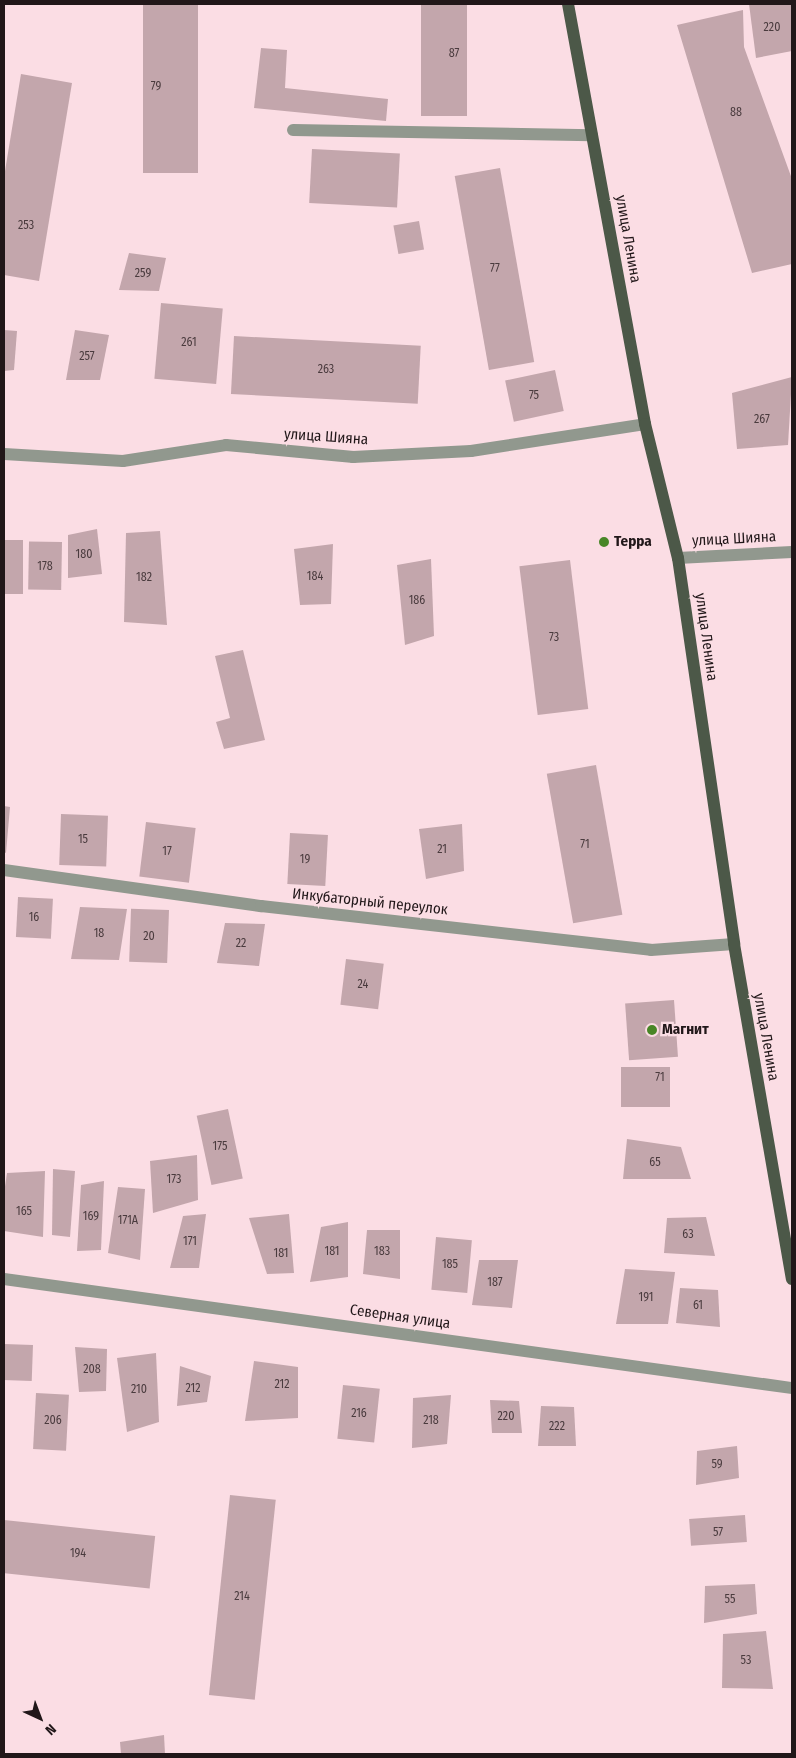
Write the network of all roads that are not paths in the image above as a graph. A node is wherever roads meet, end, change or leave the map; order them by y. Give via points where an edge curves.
1 (568, 4) edge
2 (293, 130) dead end
3 (592, 135) junction
4 (645, 424) junction
5 (4, 454) edge
6 (792, 552) edge
7 (678, 558) junction
8 (4, 870) edge
9 (734, 944) junction
10 (4, 1279) edge
11 (792, 1279) edge
12 (792, 1388) edge

1 - 3 main road, улица Ленина
2 - 3 street
3 - 4 main road, улица Ленина
4 - 5 street, улица Шияна via 471,451 353,457 226,444 123,461
4 - 7 main road, улица Ленина
6 - 7 street, улица Шияна
7 - 9 main road, улица Ленина
8 - 9 street, Инкубаторный переулок via 261,906 652,950
9 - 11 main road, улица Ленина
10 - 12 street, Северная улица

